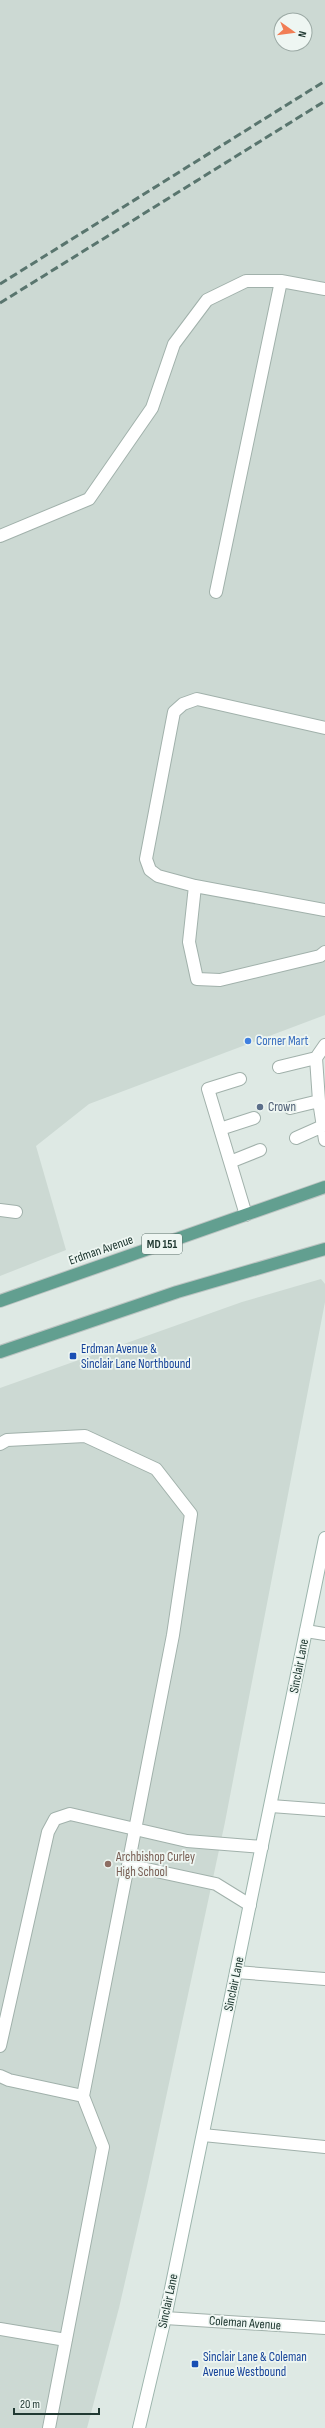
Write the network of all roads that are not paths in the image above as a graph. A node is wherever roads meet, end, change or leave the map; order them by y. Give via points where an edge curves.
1 (281, 281) junction
2 (325, 289) edge
3 (0, 536) edge
4 (216, 592) dead end
5 (325, 728) edge
6 (195, 886) junction
7 (325, 910) edge
8 (325, 952) edge
9 (325, 1045) edge
10 (316, 1058) junction
11 (279, 1067) dead end
12 (240, 1079) dead end
13 (322, 1085) edge
14 (318, 1101) junction
15 (290, 1108) dead end
16 (254, 1118) dead end
17 (323, 1126) junction
18 (220, 1129) junction
19 (296, 1138) dead end
20 (325, 1140) edge
21 (260, 1150) dead end
22 (230, 1162) junction
23 (325, 1188) edge
24 (0, 1210) edge
25 (16, 1212) dead end
26 (246, 1215) junction
27 (325, 1249) edge
28 (0, 1301) edge
29 (0, 1352) edge
30 (0, 1444) edge
31 (325, 1538) edge
32 (306, 1631) junction
33 (325, 1634) edge
34 (271, 1806) junction
35 (325, 1810) edge
36 (135, 1828) junction
37 (262, 1847) junction
38 (128, 1865) junction
39 (250, 1905) junction
40 (236, 1972) junction
41 (325, 1979) edge
42 (0, 2046) edge
43 (0, 2076) edge
44 (82, 2096) junction
45 (203, 2135) junction
46 (325, 2147) edge
47 (165, 2318) junction
48 (325, 2328) edge
49 (0, 2329) edge
50 (66, 2340) junction
51 (49, 2428) edge
52 (139, 2428) edge

1 - 2 main road
1 - 3 main road via 246,281 207,300 174,344 152,408 89,499
1 - 4 main road
5 - 6 main road via 197,699 183,704 174,712 146,859 150,870 158,876
6 - 7 main road
6 - 8 main road via 189,942 197,978 220,980 320,956
9 - 10 main road
10 - 11 main road
10 - 13 main road
12 - 18 main road via 208,1089
13 - 14 main road
14 - 15 main road
14 - 17 main road
16 - 18 main road
17 - 19 main road
17 - 20 main road
18 - 22 main road
21 - 22 main road
22 - 26 main road
23 - 26 main road, Erdman Avenue / MD 151
24 - 25 main road
26 - 28 main road, Erdman Avenue / MD 151
27 - 29 main road via 177,1292
30 - 36 main road via 6,1440 86,1436 156,1469 191,1514 173,1635
31 - 32 main road, Sinclair Lane
32 - 33 main road
32 - 34 main road, Sinclair Lane
34 - 35 main road
34 - 37 main road, Sinclair Lane
36 - 37 main road via 187,1841
36 - 38 main road
36 - 42 main road via 70,1814 55,1819 48,1832
37 - 39 main road, Sinclair Lane
38 - 39 main road via 216,1884
38 - 44 main road
39 - 40 main road, Sinclair Lane
40 - 41 main road
40 - 45 main road, Sinclair Lane
43 - 44 main road
44 - 50 main road via 103,2147
45 - 46 main road
45 - 47 main road, Sinclair Lane
47 - 48 main road, Coleman Avenue
47 - 52 main road, Sinclair Lane
49 - 50 main road
50 - 51 main road

